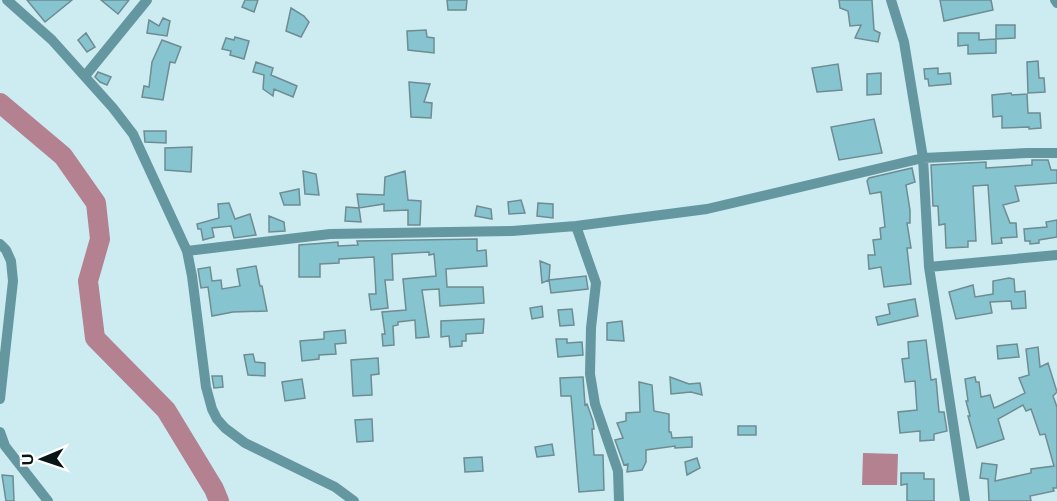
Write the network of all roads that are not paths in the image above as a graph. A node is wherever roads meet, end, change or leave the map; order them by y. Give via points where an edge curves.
1 (7, 0) edge
2 (147, 0) edge
3 (891, 0) edge
4 (85, 76) junction
5 (1057, 153) edge
6 (923, 158) junction
7 (576, 226) junction
8 (0, 244) edge
9 (187, 251) junction
10 (1057, 255) edge
11 (929, 267) junction
12 (0, 399) edge
13 (0, 432) edge
14 (48, 501) edge
15 (354, 501) edge
16 (619, 501) edge
17 (965, 501) edge

1 - 4 street
2 - 4 street
3 - 6 street via 904,42
4 - 9 street via 133,134
5 - 6 street
6 - 7 street via 707,209
6 - 11 street
7 - 9 street via 330,234
7 - 16 street via 596,283 590,374 595,404 618,471
8 - 12 street via 11,261 13,281
9 - 15 street via 206,387 217,419 245,443 335,487
10 - 11 street
11 - 17 street
13 - 14 street via 6,446

